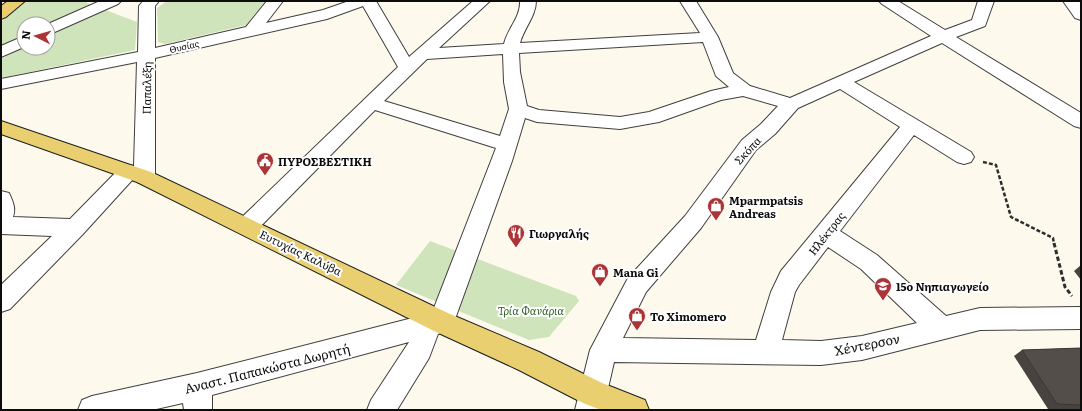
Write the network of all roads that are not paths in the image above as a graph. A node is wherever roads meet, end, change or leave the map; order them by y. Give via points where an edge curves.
1 (17, 1) edge
2 (113, 1) edge
3 (149, 1) edge
4 (275, 1) edge
5 (364, 1) edge
6 (368, 1) edge
7 (482, 1) edge
8 (528, 1) edge
9 (688, 1) edge
10 (887, 1) edge
11 (986, 1) edge
12 (1071, 1) edge
13 (1, 14) edge
14 (1081, 15) edge
15 (56, 26) edge
16 (252, 31) junction
17 (944, 36) junction
18 (710, 37) junction
19 (16, 45) edge
20 (511, 48) junction
21 (1, 52) edge
22 (423, 54) junction
23 (146, 55) junction
24 (407, 68) junction
25 (841, 82) junction
26 (1, 84) edge
27 (744, 90) junction
28 (371, 103) junction
29 (791, 104) junction
30 (518, 109) junction
31 (1081, 122) edge
32 (911, 126) junction
33 (1, 127) edge
34 (507, 145) junction
35 (964, 156) road end
36 (136, 174) junction
37 (1, 199) edge
38 (1, 218) edge
39 (1, 225) edge
40 (247, 226) junction
41 (75, 228) junction
42 (826, 234) junction
43 (1, 301) edge
44 (1077, 308) edge
45 (435, 324) junction
46 (941, 328) junction
47 (603, 350) junction
48 (765, 353) junction
49 (197, 398) edge
50 (591, 402) edge
51 (97, 409) edge
52 (381, 410) edge
53 (635, 410) edge

1 - 13 main road
2 - 15 street
3 - 23 street, Παπαλέξη
4 - 16 street
5 - 16 street, Θυσίας via 327,14
6 - 24 street
7 - 22 street
8 - 20 street via 528,10 514,33
9 - 18 street
10 - 17 street
11 - 17 street, Σκόπα via 979,23
12 - 14 street
16 - 23 street, Θυσίας
17 - 25 street, Σκόπα
17 - 31 street
18 - 20 street
18 - 27 street via 725,76
19 - 21 street
20 - 22 street
20 - 30 street
22 - 24 street
23 - 26 street, Θυσίας
23 - 36 street, Παπαλέξη
24 - 28 street
25 - 29 street, Σκόπα
25 - 32 street
27 - 29 street
27 - 30 street via 717,95 652,118 620,122 537,116
28 - 34 street
28 - 40 street
29 - 47 street, Σκόπα via 768,129 748,145 693,222 637,285
30 - 34 street
32 - 35 street
32 - 42 street, Ηλέκτρας
33 - 36 main road, Ευτυχίας Καλύβα
34 - 45 street via 483,215
36 - 40 main road, Ευτυχίας Καλύβα
36 - 41 street
37 - 38 street via 4,209
39 - 41 street
40 - 45 main road, Ευτυχίας Καλύβα
41 - 43 street
42 - 46 street via 868,262
42 - 48 street, Ηλέκτρας via 790,278 783,292
44 - 46 street, Χέντερσον via 980,319
45 - 49 street, Αναστ. Παπακώστα Δωρητή
45 - 50 main road, Ευτυχίας Καλύβα via 528,361
45 - 52 street
46 - 48 street, Χέντερσον via 846,351
47 - 48 street, Χέντερσον
47 - 50 street, Σκόπα
49 - 51 street, Αναστ. Παπακώστα Δωρητή
50 - 53 main road, Ευτυχίας Καλύβα

